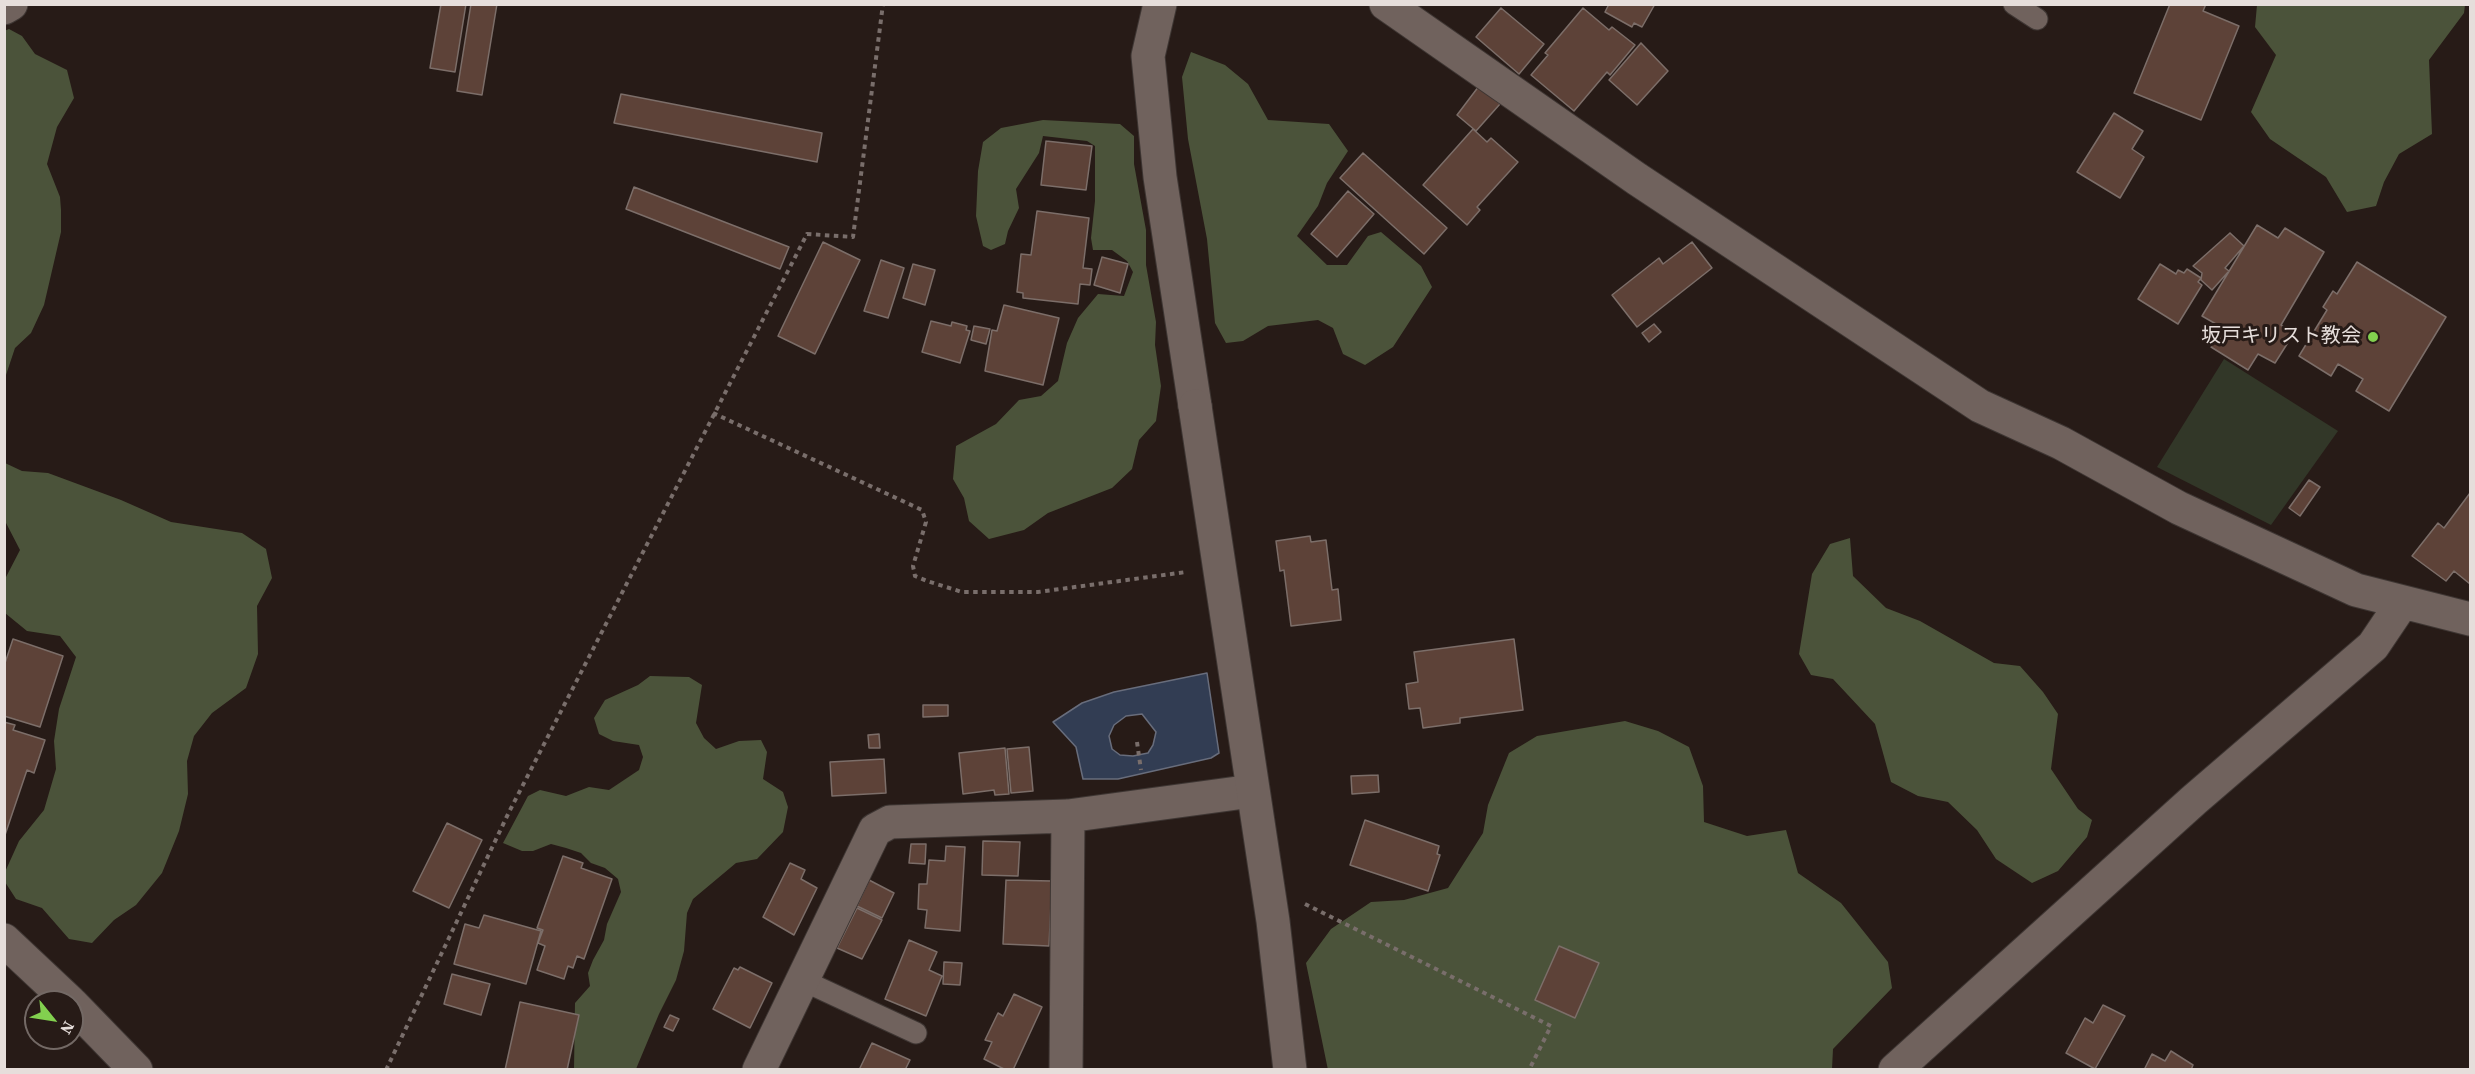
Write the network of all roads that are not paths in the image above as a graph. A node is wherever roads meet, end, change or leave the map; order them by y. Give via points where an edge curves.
1 (11, 4) edge
2 (1160, 4) edge
3 (1386, 4) edge
4 (2014, 4) edge
5 (4, 8) edge
6 (2037, 19) dead end
7 (2402, 603) junction
8 (2470, 619) edge
9 (1252, 791) junction
10 (1068, 816) junction
11 (4, 940) edge
12 (802, 980) junction
13 (57, 990) edge
14 (84, 1016) edge
15 (916, 1033) dead end
16 (136, 1070) edge
17 (759, 1070) edge
18 (1066, 1070) edge
19 (1290, 1070) edge
20 (1895, 1070) edge

1 - 5 street
2 - 9 street via 1148,56 1160,177
3 - 7 street via 1637,179 1980,406 2061,443 2180,508 2356,590
4 - 6 lane
7 - 8 street
7 - 20 street via 2373,646 2194,800
9 - 10 street
9 - 19 street via 1273,921
10 - 12 street via 890,822 875,830
10 - 18 street
11 - 13 street
12 - 15 lane
12 - 17 street
14 - 16 street

